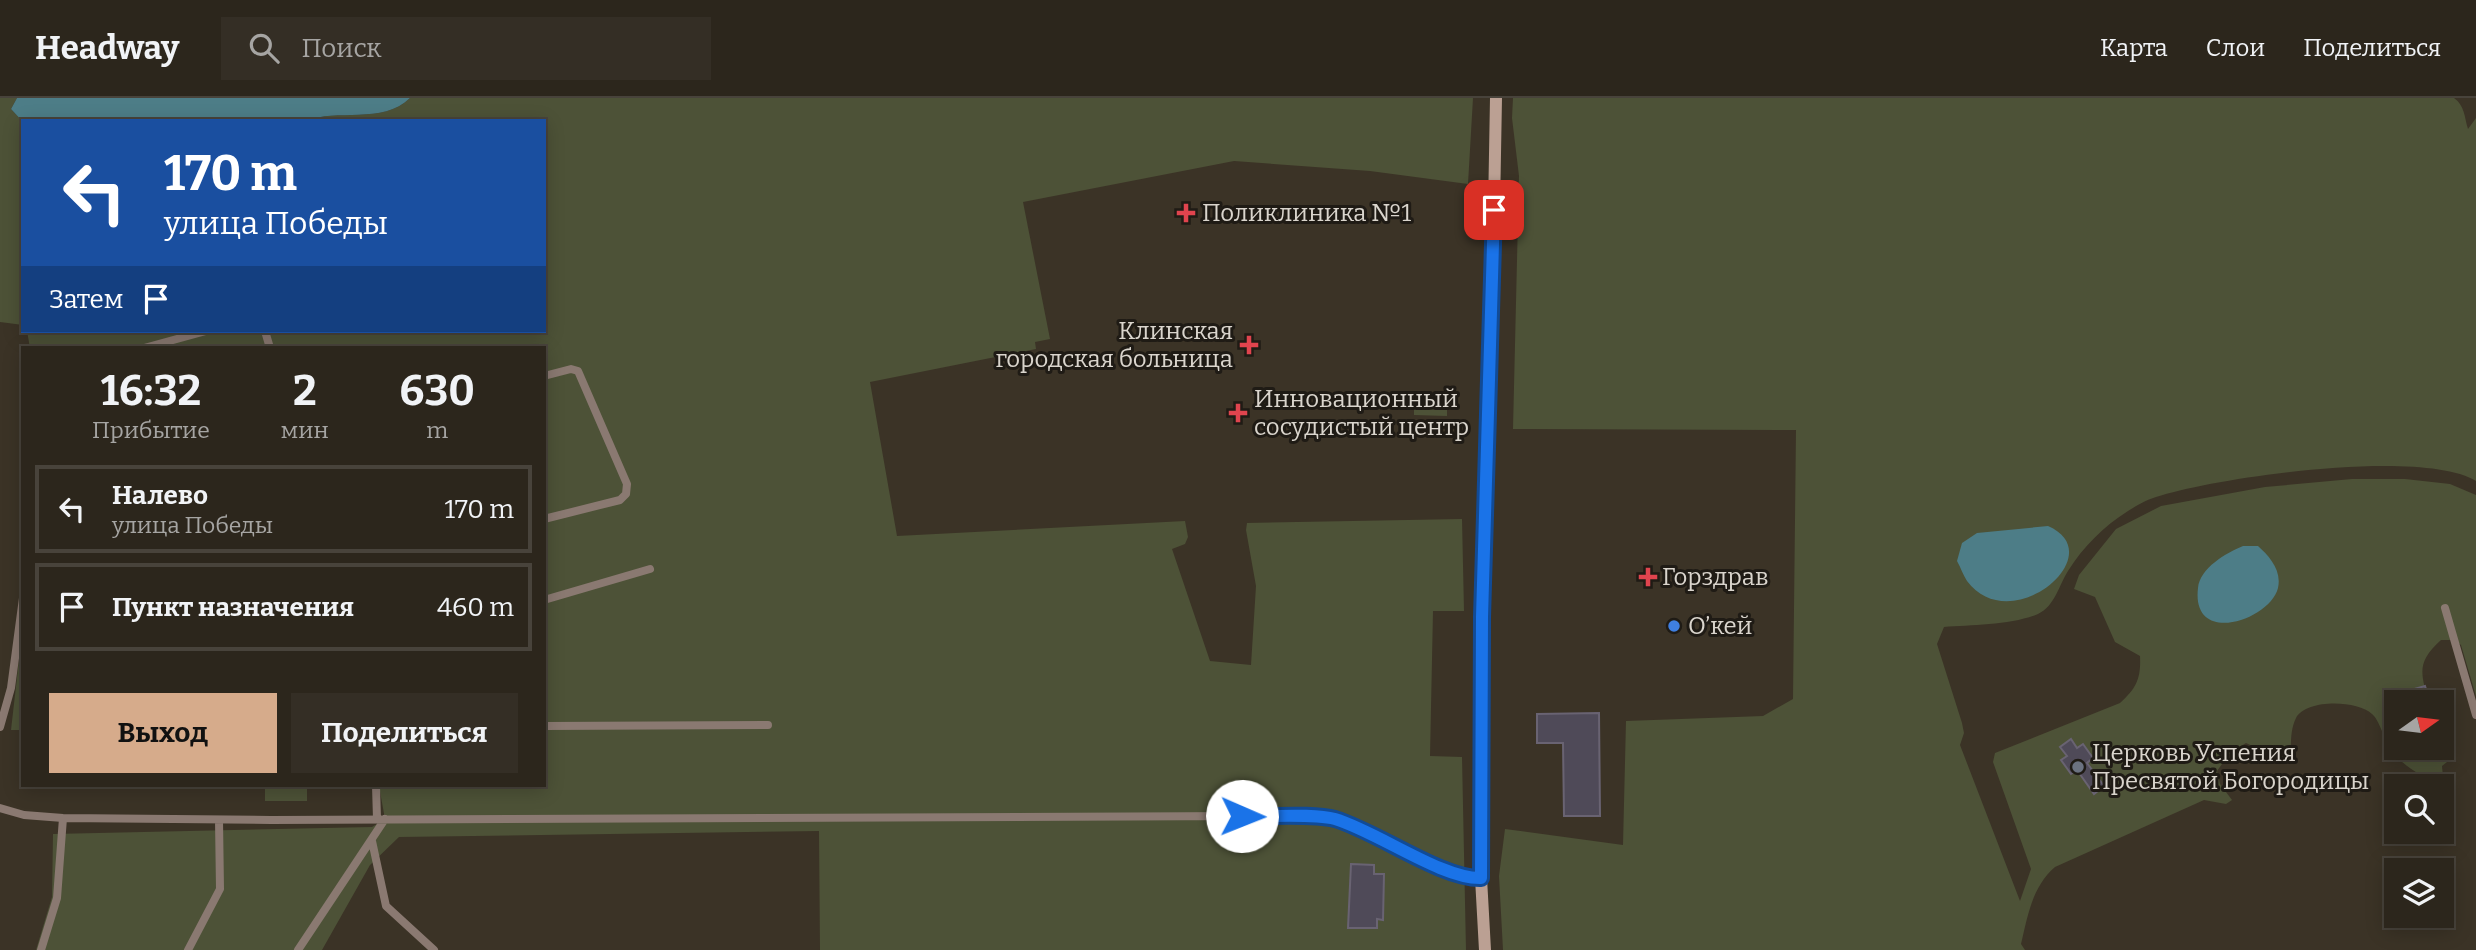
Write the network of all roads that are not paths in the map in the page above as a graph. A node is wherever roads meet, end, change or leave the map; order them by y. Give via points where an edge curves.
1 (1496, 98) edge
2 (199, 333) edge
3 (152, 346) edge
4 (546, 375) edge
5 (546, 518) edge
6 (650, 569) dead end
7 (546, 599) edge
8 (2445, 608) dead end
9 (21, 613) edge
10 (2476, 715) edge
11 (768, 725) dead end
12 (546, 726) edge
13 (0, 727) edge
14 (376, 787) edge
15 (0, 808) edge
16 (63, 818) junction
17 (381, 819) junction
18 (219, 820) junction
19 (372, 841) junction
20 (1481, 878) junction
21 (41, 950) edge
22 (188, 950) edge
23 (298, 950) edge
24 (434, 950) edge
25 (1485, 950) edge

1 - 20 street via 1482,617
2 - 3 street
4 - 5 street via 578,371 627,489 620,500
6 - 7 street
8 - 10 street
9 - 13 street via 11,688
11 - 12 street
14 - 17 street
15 - 16 street
16 - 18 street
16 - 21 street via 57,898
17 - 18 street
17 - 19 street
17 - 20 street via 1333,818 1452,872
18 - 22 street via 220,889
19 - 23 street
19 - 24 street via 386,906
20 - 25 street

